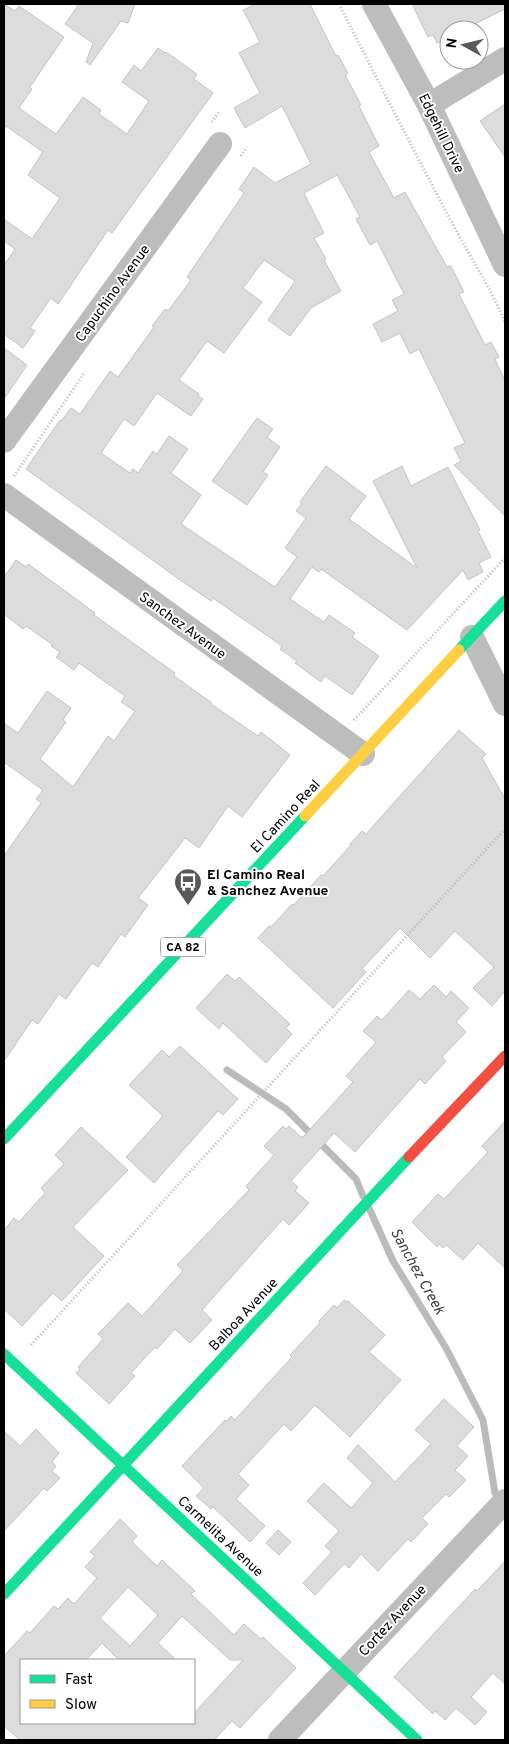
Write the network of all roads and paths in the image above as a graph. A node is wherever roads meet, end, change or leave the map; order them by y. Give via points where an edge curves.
1 (339, 4) edge
2 (374, 4) edge
3 (505, 59) edge
4 (429, 105) junction
5 (220, 144) dead end
6 (505, 265) edge
7 (505, 322) edge
8 (4, 441) edge
9 (4, 495) edge
10 (505, 558) edge
11 (505, 601) edge
12 (472, 637) junction
13 (505, 704) edge
14 (350, 725) dead end
15 (363, 754) junction
16 (505, 829) edge
17 (505, 1056) edge
18 (4, 1139) edge
19 (4, 1354) edge
20 (14, 1364) junction
21 (124, 1466) junction
22 (505, 1501) edge
23 (4, 1594) edge
24 (344, 1672) junction
25 (280, 1740) edge
26 (417, 1740) edge

1 - 7 path
2 - 4 street, Edgehill Drive
3 - 4 street
4 - 6 street, Edgehill Drive
5 - 8 street, Capuchino Avenue
9 - 15 street, Sanchez Avenue
10 - 14 path
11 - 12 street, El Camino Real / CA 82
12 - 13 street
12 - 15 street, El Camino Real / CA 82
15 - 18 street, El Camino Real / CA 82
16 - 20 path
17 - 21 street, Balboa Avenue
19 - 20 street, Carmelita Avenue
20 - 21 street, Carmelita Avenue
21 - 23 street, Balboa Avenue
21 - 24 street, Carmelita Avenue
22 - 24 street, Cortez Avenue
24 - 25 street, Cortez Avenue
24 - 26 street, Carmelita Avenue

